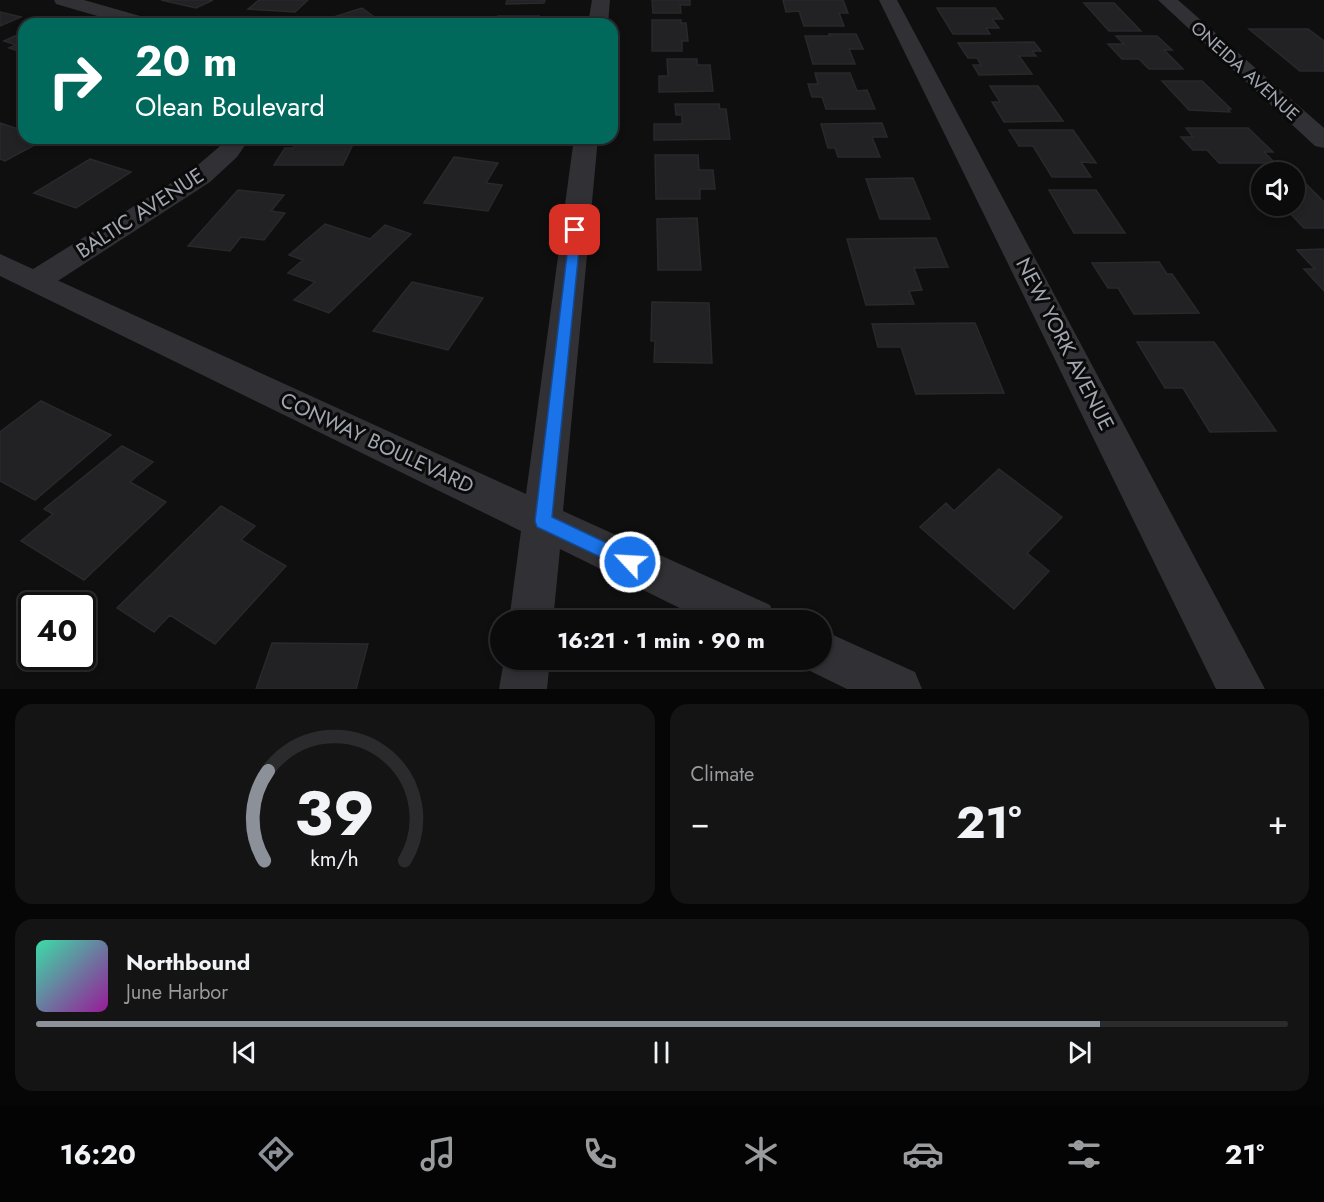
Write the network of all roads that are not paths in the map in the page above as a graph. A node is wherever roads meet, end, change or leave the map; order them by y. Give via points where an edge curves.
1 (63, 0) edge
2 (601, 0) edge
3 (888, 0) edge
4 (1167, 0) edge
5 (92, 3) edge
6 (131, 18) edge
7 (599, 18) edge
8 (1324, 141) edge
9 (234, 144) edge
10 (585, 144) edge
11 (0, 264) edge
12 (36, 281) junction
13 (543, 521) junction
14 (532, 610) edge
15 (731, 610) edge
16 (832, 658) edge
17 (526, 670) edge
18 (523, 689) edge
19 (898, 689) edge
20 (1241, 689) edge

1 - 5 street
2 - 7 street
3 - 20 street, NEW YORK AVENUE
4 - 8 street, ONEIDA AVENUE
5 - 6 street
9 - 12 street, BALTIC AVENUE via 201,176
10 - 13 street
11 - 12 street, CONWAY BOULEVARD
12 - 13 street, CONWAY BOULEVARD
13 - 14 street
13 - 15 street, CONWAY BOULEVARD
16 - 19 street
17 - 18 street

